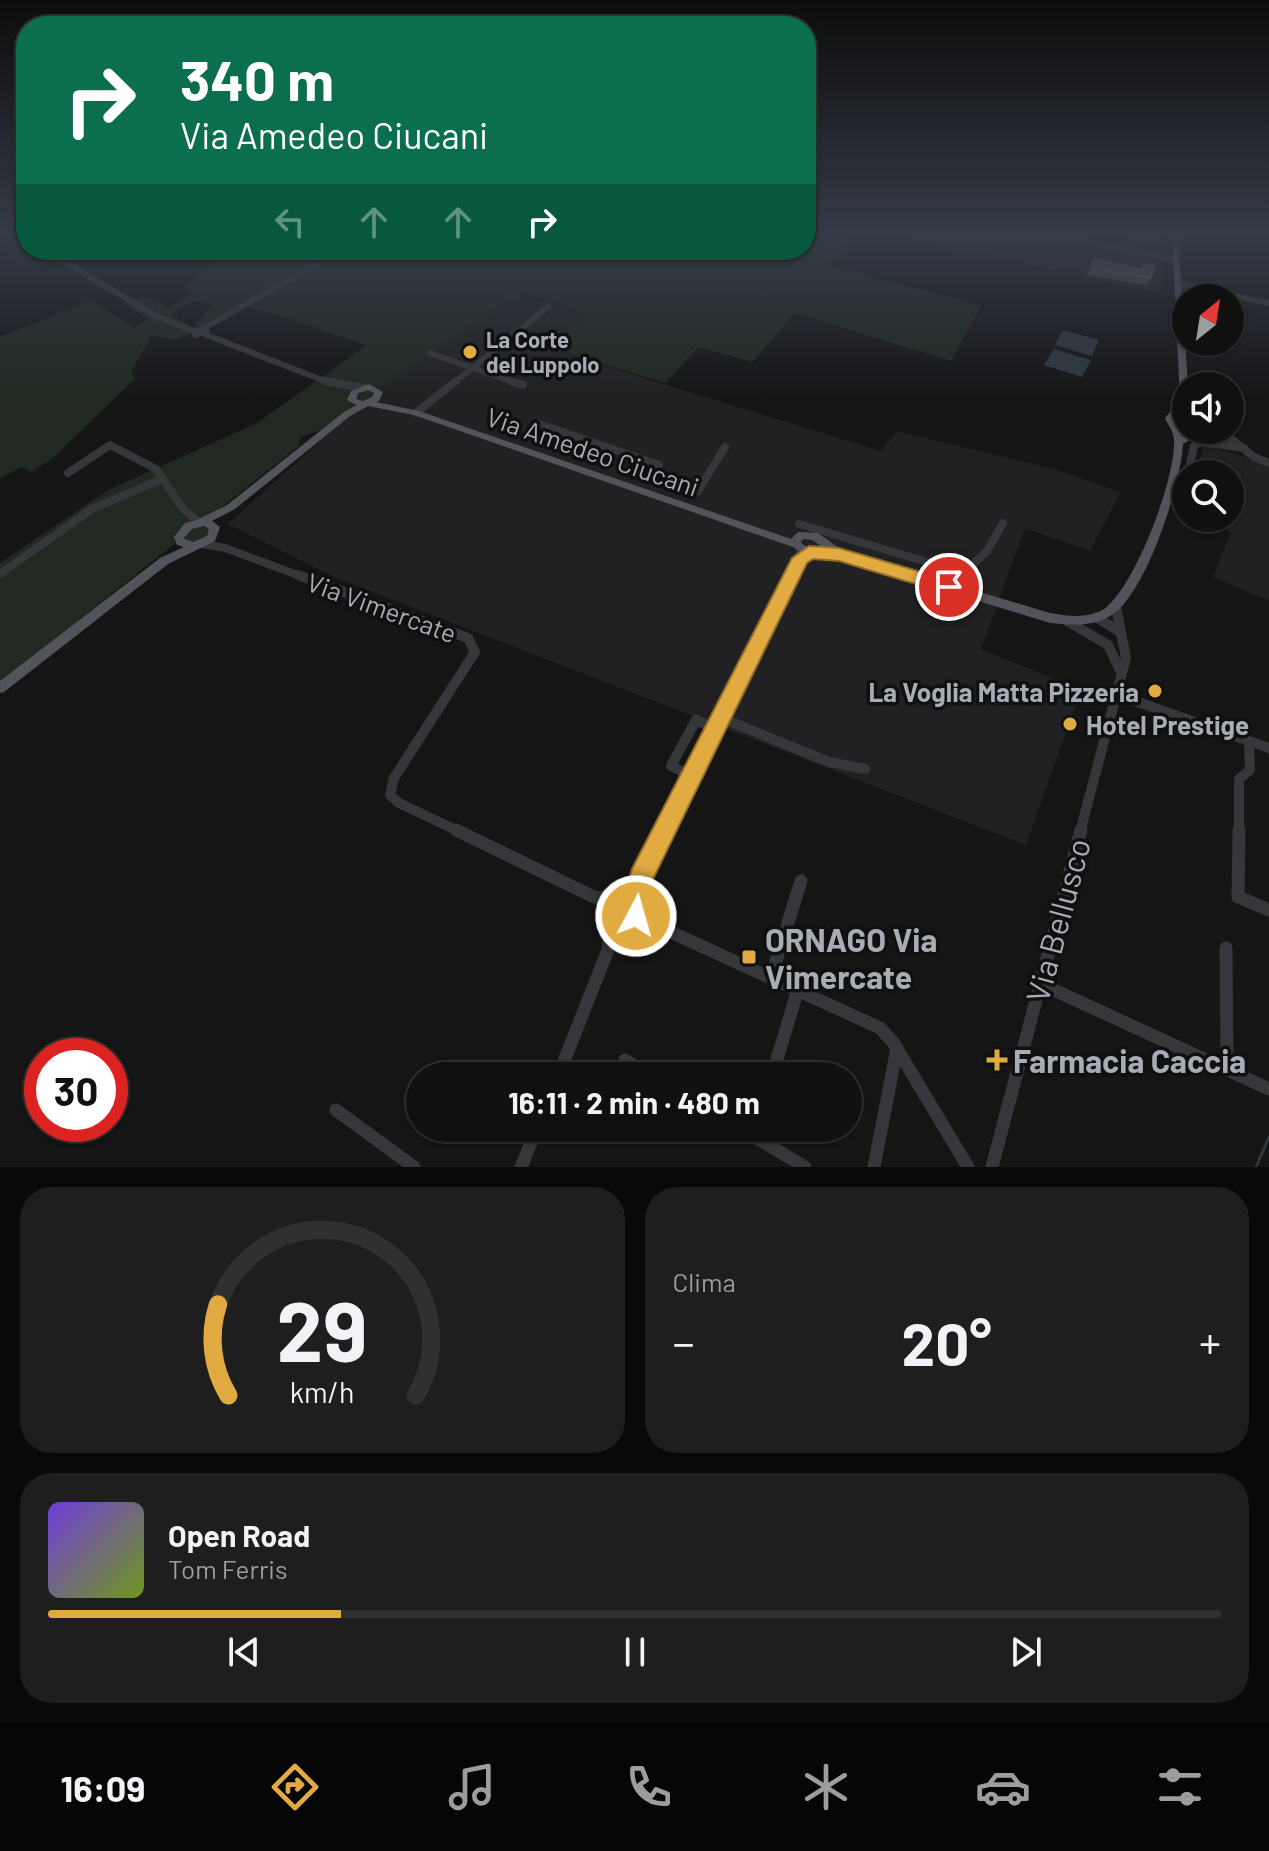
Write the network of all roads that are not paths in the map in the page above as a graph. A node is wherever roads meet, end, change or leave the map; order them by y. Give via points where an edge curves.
1 (108, 287) edge
2 (278, 287) edge
3 (1244, 298) edge
4 (1269, 303) edge
5 (549, 306) dead end
6 (204, 331) junction
7 (430, 353) dead end
8 (471, 367) junction
9 (334, 384) junction
10 (523, 385) dead end
11 (364, 388) junction
12 (379, 393) junction
13 (351, 399) junction
14 (367, 403) junction
15 (400, 408) junction
16 (416, 413) junction
17 (347, 414) junction
18 (539, 424) dead end
19 (1180, 444) edge
20 (1239, 444) edge
21 (725, 447) dead end
22 (1244, 448) junction
23 (1191, 460) edge
24 (1269, 463) edge
25 (659, 465) dead end
26 (68, 473) dead end
27 (162, 479) junction
28 (670, 486) dead end
29 (1168, 490) junction
30 (1172, 490) edge
31 (231, 507) junction
32 (183, 509) junction
33 (200, 522) junction
34 (1003, 523) dead end
35 (214, 531) junction
36 (182, 535) junction
37 (198, 545) junction
38 (805, 545) junction
39 (225, 548) junction
40 (164, 561) junction
41 (964, 573) junction
42 (0, 574) edge
43 (949, 587) junction
44 (1116, 607) junction
45 (1096, 617) junction
46 (1067, 621) junction
47 (1120, 632) junction
48 (1118, 683) junction
49 (0, 688) edge
50 (717, 722) junction
51 (1249, 741) junction
52 (1269, 748) edge
53 (865, 769) dead end
54 (690, 775) junction
55 (801, 881) dead end
56 (594, 897) junction
57 (618, 900) junction
58 (634, 905) junction
59 (1269, 910) edge
60 (611, 917) junction
61 (633, 923) junction
62 (1226, 948) dead end
63 (608, 950) junction
64 (771, 977) junction
65 (1041, 984) junction
66 (798, 989) junction
67 (897, 1048) junction
68 (625, 1060) dead end
69 (564, 1062) edge
70 (628, 1062) edge
71 (776, 1062) edge
72 (1227, 1070) junction
73 (1269, 1089) edge
74 (336, 1110) dead end
75 (531, 1142) edge
76 (767, 1142) edge
77 (414, 1167) edge
78 (521, 1167) edge
79 (805, 1167) edge
80 (874, 1167) edge
81 (968, 1167) edge
82 (992, 1167) edge

1 - 6 street, Via Amedeo Ciucani via 196,335
2 - 6 street
3 - 4 street
5 - 8 street
6 - 9 street, Via Amedeo Ciucani
7 - 8 street
8 - 10 street
8 - 16 street
9 - 11 street, Via Amedeo Ciucani
9 - 13 street, Via Amedeo Ciucani
11 - 12 main road, Via Amedeo Ciucani
11 - 13 main road
12 - 14 main road
12 - 15 main road, Via Amedeo Ciucani
13 - 14 main road, Via Amedeo Ciucani
13 - 17 main road
14 - 15 main road, Via Amedeo Ciucani
14 - 17 main road
15 - 16 main road, Via Amedeo Ciucani
16 - 38 main road, Via Amedeo Ciucani
17 - 31 main road
18 - 25 street
19 - 29 main road
20 - 22 street
21 - 28 street via 698,491
22 - 23 street via 1200,442
22 - 24 street
26 - 27 street via 110,445 156,469
27 - 32 street
27 - 42 street via 92,509
29 - 30 street
29 - 44 main road via 1134,583
31 - 33 main road
31 - 35 main road
32 - 33 street
32 - 36 street
33 - 35 main road
33 - 36 main road
34 - 41 street via 995,544
35 - 37 main road
35 - 39 street, Via Vimercate
36 - 37 main road
36 - 40 main road
37 - 39 street, Via Vimercate
37 - 40 main road
38 - 41 street, Via Amedeo Ciucani
38 - 43 main road, Via Amedeo Ciucani
38 - 50 street
39 - 56 street, Via Vimercate via 468,638 475,652 394,778 390,795
40 - 49 main road
41 - 43 street
43 - 46 main road, Via Amedeo Ciucani
44 - 45 main road, Via Amedeo Ciucani
44 - 47 street, Via Bellusco
45 - 46 main road, Via Amedeo Ciucani
45 - 47 street
46 - 48 street via 1104,641 1117,657
47 - 48 street, Via Bellusco via 1127,652
48 - 51 street via 1142,703
48 - 65 street, Via Bellusco
50 - 53 street via 829,762
50 - 54 street
50 - 54 street via 696,720 671,766
51 - 52 street
51 - 59 street via 1250,770 1239,779 1238,897
54 - 58 street via 640,878
55 - 64 street
56 - 57 street, Via Vimercate
56 - 60 street, Via Vimercate
57 - 58 street
57 - 60 street
58 - 61 street
58 - 64 street via 662,928
60 - 61 street via 623,928
60 - 63 street
61 - 63 street
62 - 72 street
63 - 69 street
64 - 66 street
65 - 72 street
65 - 82 street, Via Bellusco
66 - 67 street via 874,1023
66 - 71 street
67 - 80 street
67 - 81 street
68 - 70 street
72 - 73 street
74 - 77 street
75 - 78 street
76 - 79 street

